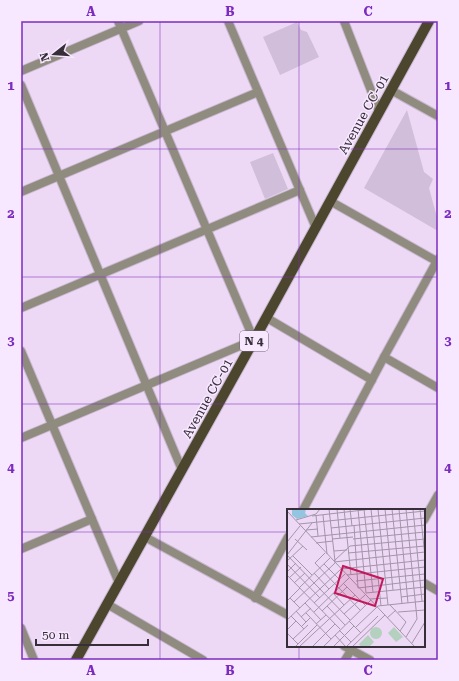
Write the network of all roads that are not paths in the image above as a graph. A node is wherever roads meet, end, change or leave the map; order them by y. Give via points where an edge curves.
1 (139, 21) edge
2 (228, 21) edge
3 (344, 21) edge
4 (429, 21) edge
5 (120, 25) edge
6 (21, 71) edge
7 (21, 85) edge
8 (391, 90) junction
9 (258, 92) junction
10 (379, 111) junction
11 (438, 116) edge
12 (165, 131) junction
13 (59, 176) junction
14 (300, 190) junction
15 (21, 192) edge
16 (330, 201) junction
17 (316, 228) junction
18 (207, 229) junction
19 (438, 261) edge
20 (101, 274) junction
21 (21, 308) edge
22 (266, 318) junction
23 (254, 340) junction
24 (21, 351) edge
25 (384, 357) junction
26 (372, 380) junction
27 (147, 385) junction
28 (438, 388) edge
29 (52, 425) junction
30 (21, 438) edge
31 (182, 470) junction
32 (438, 495) edge
33 (304, 509) edge
34 (425, 518) edge
35 (92, 519) junction
36 (144, 537) junction
37 (287, 540) edge
38 (21, 549) edge
39 (119, 583) junction
40 (425, 584) edge
41 (438, 591) edge
42 (256, 598) junction
43 (107, 604) junction
44 (287, 615) edge
45 (21, 628) edge
46 (349, 647) edge
47 (34, 660) edge
48 (76, 660) edge
49 (203, 660) edge
50 (345, 660) edge
51 (370, 660) edge

1 - 5 street
2 - 9 street
3 - 10 street
4 - 8 main road, Avenue CC-01 / N 4
5 - 6 street
5 - 12 street
7 - 13 street
8 - 10 main road, Avenue CC-01 / N 4
8 - 11 street
9 - 12 street
9 - 14 street
10 - 16 main road, Avenue CC-01 / N 4
12 - 13 street
12 - 18 street
13 - 15 street
13 - 20 street
14 - 17 street
14 - 18 street
16 - 17 main road, Avenue CC-01 / N 4
16 - 19 street
17 - 22 main road, Avenue CC-01 / N 4
18 - 20 street
18 - 23 street
19 - 25 street
20 - 21 street
20 - 27 street
22 - 23 main road, Avenue CC-01 / N 4
22 - 26 street
23 - 27 street
23 - 31 main road, Avenue CC-01 / N 4
24 - 29 street
25 - 26 street
25 - 28 street
26 - 33 street
27 - 29 street
27 - 31 street
29 - 30 street
29 - 35 street
31 - 36 main road, Avenue CC-01 / N 4
32 - 34 street
35 - 38 street
35 - 39 street
36 - 39 main road, Avenue CC-01 / N 4
36 - 42 street
37 - 42 street
39 - 43 main road, Avenue CC-01 / N 4
40 - 41 street
42 - 44 street
43 - 48 main road, Avenue CC-01 / N 4
43 - 49 street
45 - 47 street
46 - 50 street
46 - 51 street

